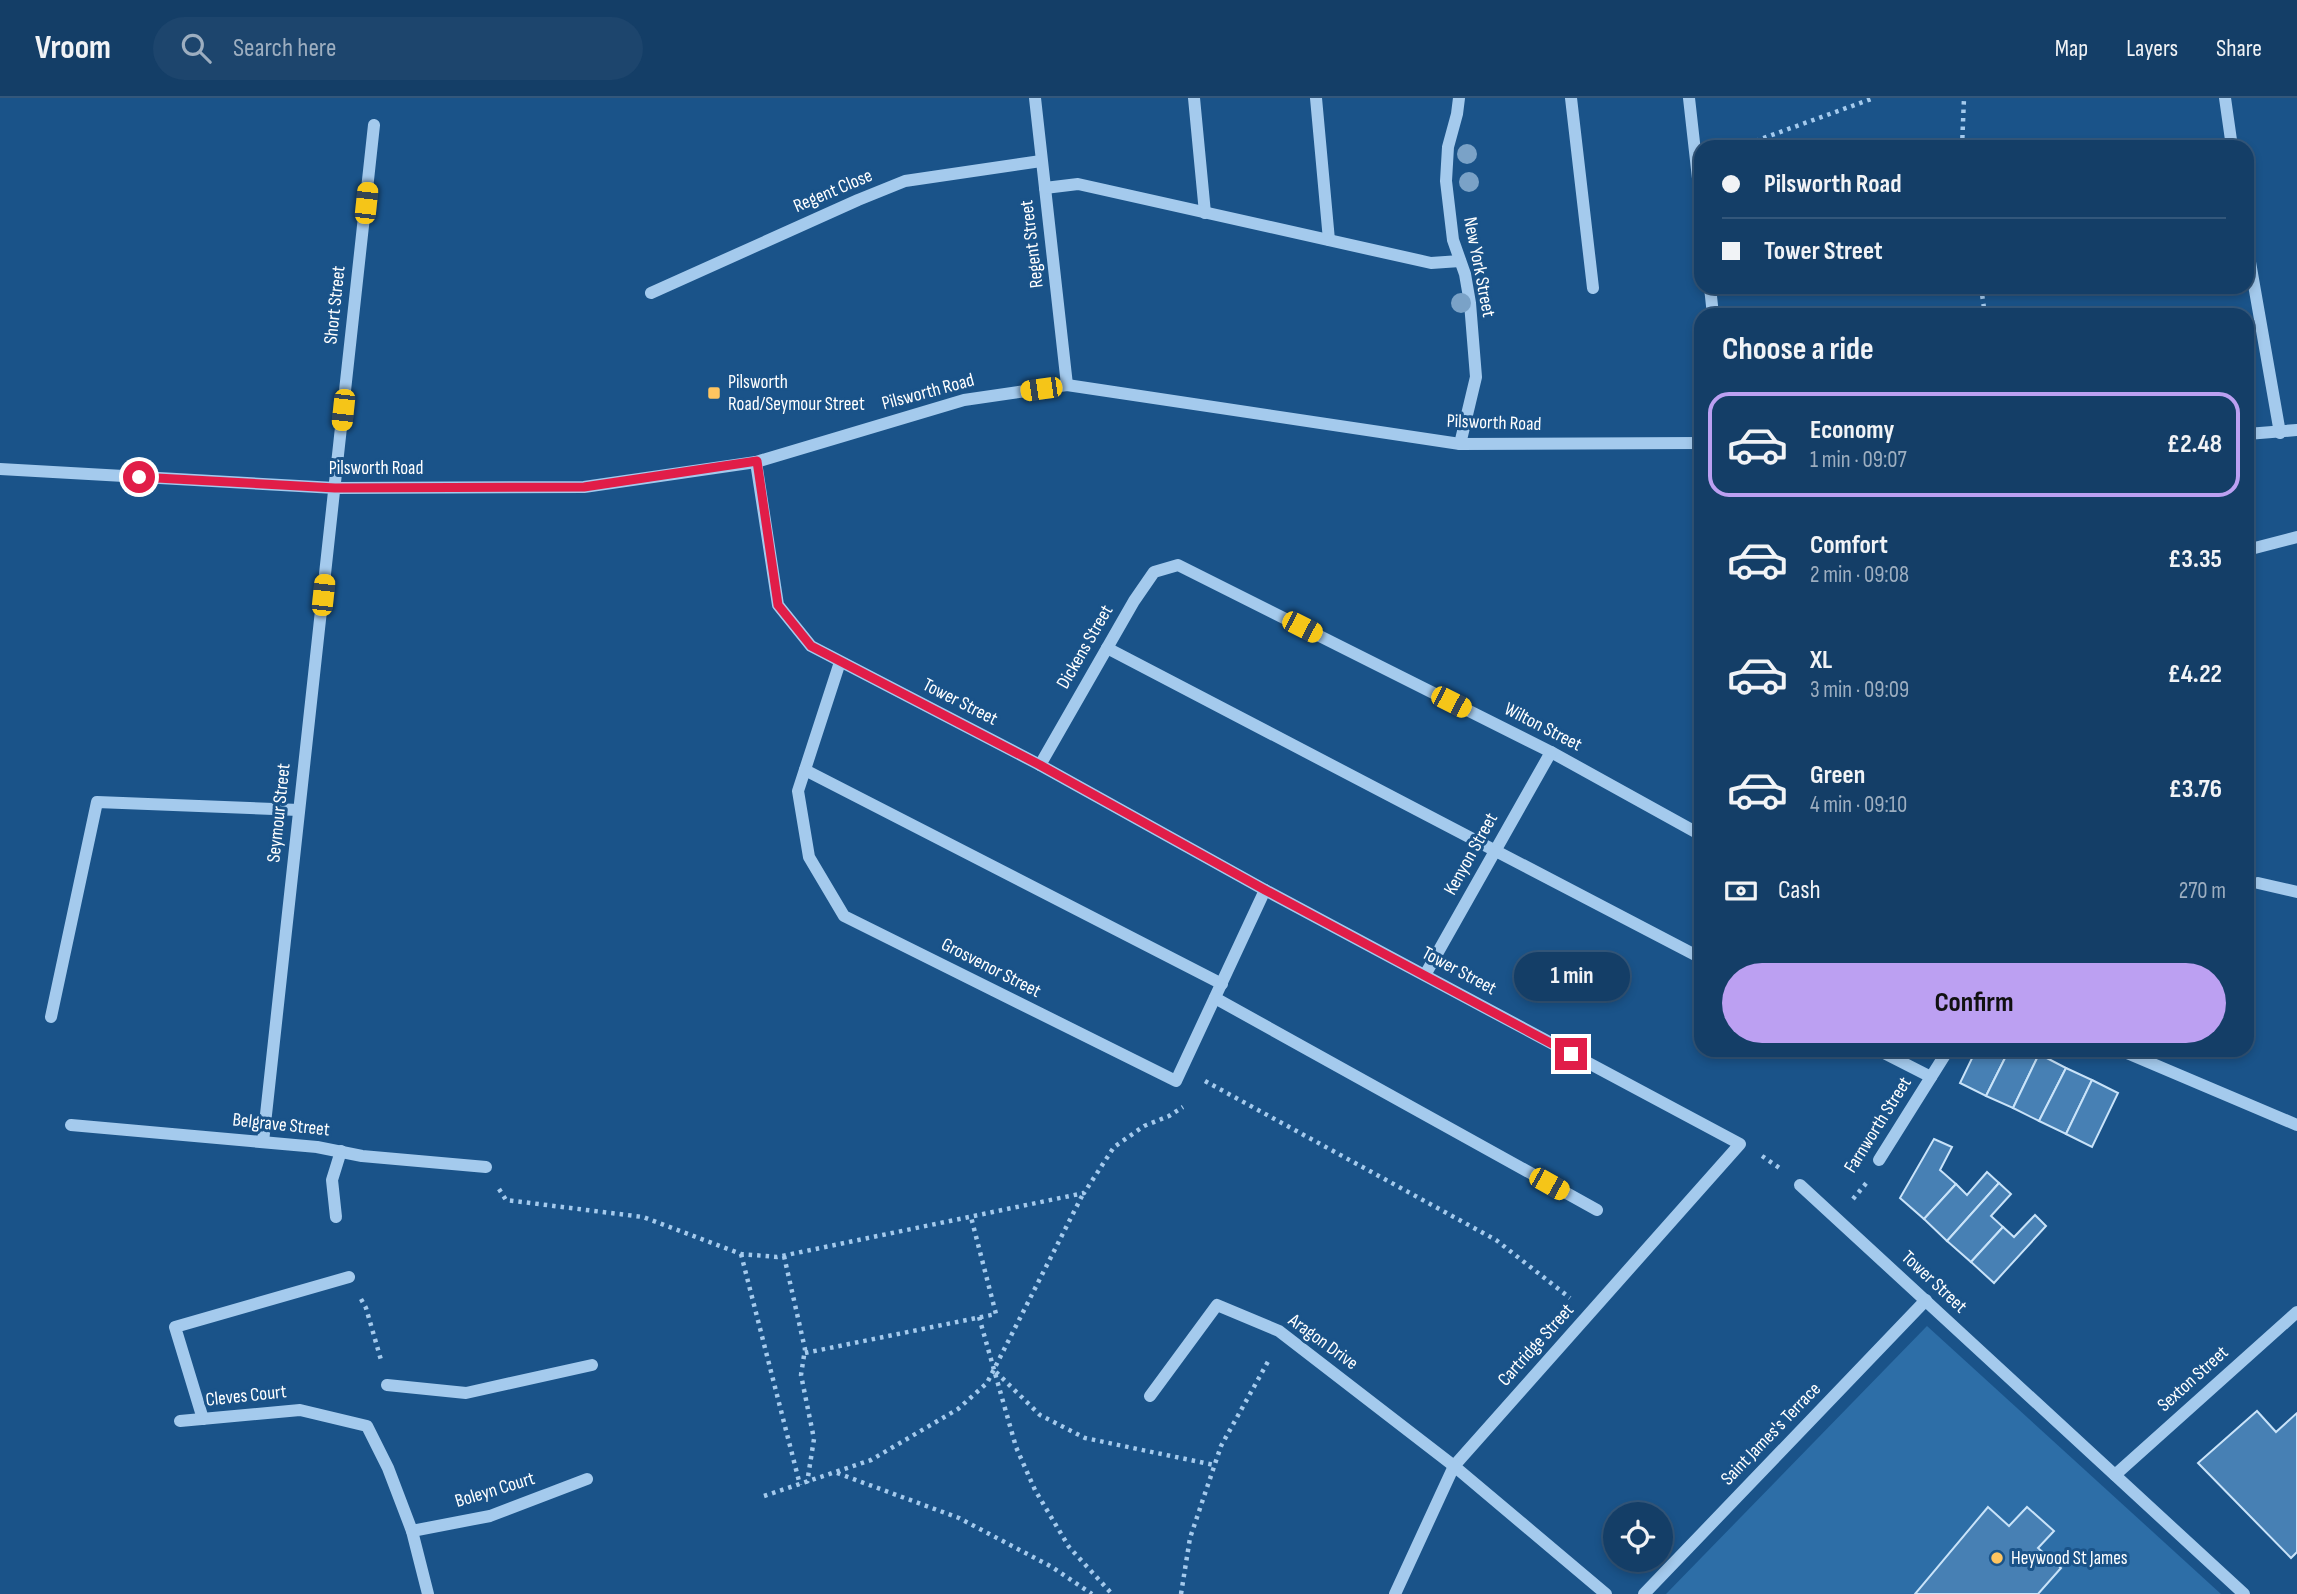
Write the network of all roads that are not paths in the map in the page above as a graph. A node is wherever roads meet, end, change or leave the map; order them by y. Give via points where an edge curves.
1 (1035, 98) edge
2 (1194, 98) edge
3 (1316, 98) edge
4 (1460, 98) edge
5 (1571, 98) edge
6 (1689, 98) edge
7 (2225, 98) edge
8 (374, 125) dead end
9 (2231, 140) edge
10 (1694, 143) edge
11 (1041, 161) junction
12 (1045, 188) junction
13 (1205, 213) junction
14 (1329, 240) junction
15 (1460, 261) junction
16 (2254, 285) edge
17 (1593, 288) dead end
18 (651, 293) dead end
19 (1067, 385) junction
20 (2297, 430) edge
21 (2280, 433) junction
22 (2254, 434) edge
23 (1694, 443) edge
24 (1460, 444) junction
25 (757, 461) junction
26 (0, 469) edge
27 (335, 488) junction
28 (2297, 537) edge
29 (2254, 548) edge
30 (1178, 565) joint
31 (1107, 648) junction
32 (840, 662) junction
33 (1551, 751) junction
34 (1040, 765) junction
35 (805, 770) junction
36 (299, 810) junction
37 (1694, 831) edge
38 (1495, 851) junction
39 (2258, 883) dead end
40 (1265, 890) junction
41 (2297, 891) edge
42 (1694, 954) edge
43 (1426, 975) junction
44 (1222, 984) junction
45 (1215, 998) junction
46 (51, 1017) dead end
47 (1892, 1057) edge
48 (1944, 1057) edge
49 (2137, 1057) edge
50 (1931, 1077) junction
51 (71, 1125) dead end
52 (2297, 1125) edge
53 (262, 1142) junction
54 (1740, 1144) joint
55 (341, 1152) junction
56 (1879, 1160) road end
57 (486, 1167) road end
58 (1800, 1185) road end
59 (1597, 1210) dead end
60 (336, 1217) dead end
61 (349, 1277) road end
62 (1926, 1300) junction
63 (2297, 1312) edge
64 (592, 1365) dead end
65 (387, 1385) road end
66 (1150, 1396) dead end
67 (203, 1419) junction
68 (180, 1421) dead end
69 (1454, 1466) junction
70 (2115, 1475) junction
71 (587, 1479) dead end
72 (412, 1531) junction
73 (428, 1594) edge
74 (1395, 1594) edge
75 (1606, 1594) edge
76 (1644, 1594) edge
77 (2244, 1594) edge

1 - 11 street, Regent Street
2 - 13 street
3 - 14 street
4 - 15 street, New York Street via 1448,147 1446,181
5 - 17 street
6 - 10 street
7 - 9 street
8 - 27 street, Short Street
11 - 12 street, Regent Street
11 - 18 street, Regent Close via 905,181
12 - 13 street via 1078,184
12 - 19 street, Regent Street
13 - 14 street
14 - 15 street via 1431,263
15 - 24 street, New York Street via 1470,303 1476,377
16 - 21 street
19 - 24 street, Pilsworth Road
19 - 25 street, Pilsworth Road via 964,400
20 - 21 street
21 - 22 street
23 - 24 street, Pilsworth Road
25 - 27 street, Pilsworth Road via 584,487
25 - 32 street, Tower Street via 778,605 811,646
26 - 27 street, Pilsworth Road
27 - 36 street, Seymour Street
28 - 29 street
30 - 31 street, Dickens Street via 1154,572
30 - 33 street, Wilton Street
31 - 34 street, Dickens Street
31 - 38 street
32 - 34 street, Tower Street
32 - 35 street, Grosvenor Street
33 - 37 street, Wilton Street
33 - 38 street, Kenyon Street
34 - 40 street, Tower Street
35 - 44 street
35 - 45 street, Grosvenor Street via 798,791 809,858 844,916 1176,1081
36 - 46 street via 97,802
36 - 53 street, Seymour Street
38 - 42 street
38 - 43 street, Kenyon Street
39 - 41 street
40 - 43 street, Tower Street
40 - 44 street
43 - 54 street, Tower Street
44 - 45 street
45 - 59 street
47 - 50 street
48 - 50 street, Farnworth Street
49 - 52 street
50 - 56 street, Farnworth Street
51 - 53 street, Belgrave Street
53 - 55 street, Belgrave Street
54 - 69 street, Cartridge Street
55 - 57 street, Belgrave Street
55 - 60 street via 332,1180
58 - 62 street, Tower Street
61 - 67 street via 175,1327
62 - 70 street, Tower Street
62 - 76 street, Saint James's Terrace
63 - 70 street, Sexton Street
64 - 65 street via 466,1393
66 - 69 street, Aragon Drive via 1217,1305 1279,1331
67 - 68 street, Cleves Court
67 - 72 street, Cleves Court via 300,1410 367,1426
69 - 74 street, Cartridge Street
69 - 75 street
70 - 77 street, Tower Street
71 - 72 street, Boleyn Court via 490,1516
72 - 73 street

